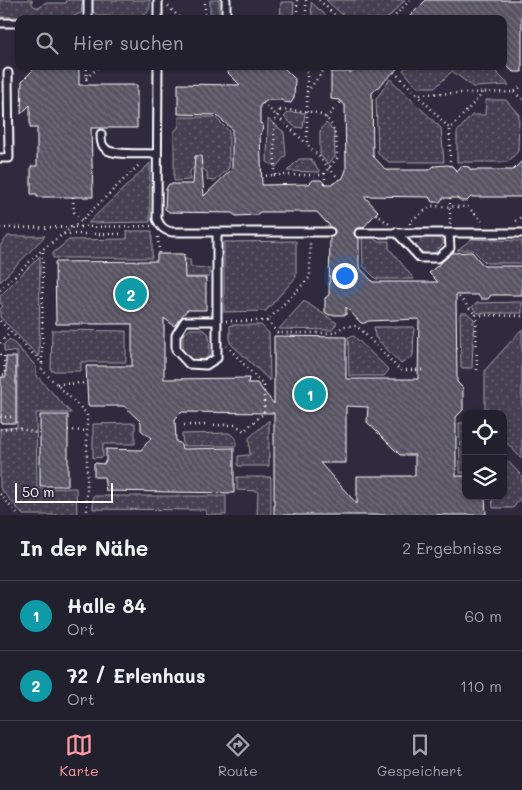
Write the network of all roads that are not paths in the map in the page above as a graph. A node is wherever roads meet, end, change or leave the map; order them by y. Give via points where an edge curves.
1 (88, 0) edge
2 (158, 0) edge
3 (226, 0) edge
4 (88, 15) edge
5 (158, 15) edge
6 (226, 15) edge
7 (0, 23) edge
8 (15, 23) edge
9 (158, 70) edge
10 (8, 73) dead end
11 (101, 134) dead end
12 (154, 153) junction
13 (0, 158) edge
14 (217, 232) junction
15 (330, 232) dead end
16 (359, 232) dead end
17 (396, 232) junction
18 (450, 233) junction
19 (522, 233) edge
20 (217, 321) junction

1 - 4 lane
2 - 5 lane
3 - 6 lane
7 - 8 lane
9 - 12 lane
10 - 13 lane via 8,158
11 - 12 lane via 106,150
12 - 14 lane via 160,226 172,232
14 - 15 lane
14 - 20 lane
16 - 17 lane
17 - 18 lane
17 - 18 lane via 420,258 438,258 450,248
18 - 19 lane
20 - 20 lane via 185,321 176,335 176,350 189,364 206,365 217,358

